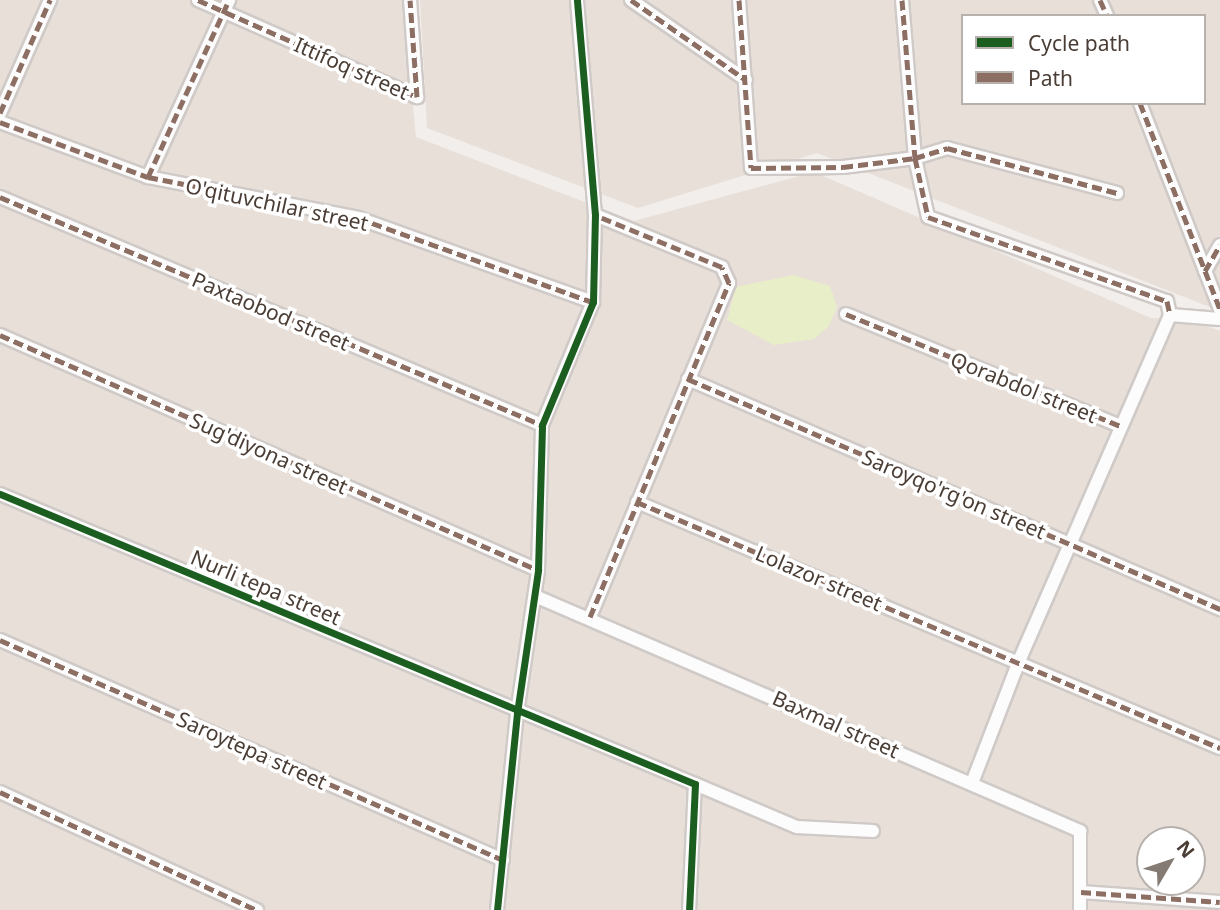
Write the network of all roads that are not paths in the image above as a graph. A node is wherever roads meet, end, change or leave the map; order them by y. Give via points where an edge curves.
1 (50, 0) edge
2 (198, 0) edge
3 (410, 0) edge
4 (577, 0) edge
5 (631, 0) edge
6 (739, 0) edge
7 (902, 0) edge
8 (226, 6) edge
9 (746, 80) junction
10 (1141, 105) edge
11 (0, 113) edge
12 (0, 122) edge
13 (915, 158) junction
14 (148, 177) junction
15 (1117, 193) dead end
16 (0, 197) edge
17 (595, 215) junction
18 (1220, 244) edge
19 (1205, 271) junction
20 (593, 302) junction
21 (1220, 309) edge
22 (846, 314) dead end
23 (1170, 315) junction
24 (1220, 318) edge
25 (0, 335) edge
26 (688, 379) junction
27 (542, 425) junction
28 (1120, 426) junction
29 (0, 494) edge
30 (637, 502) junction
31 (1071, 544) junction
32 (538, 570) junction
33 (535, 596) junction
34 (1220, 609) edge
35 (590, 617) junction
36 (0, 640) edge
37 (1019, 661) junction
38 (517, 713) junction
39 (1220, 748) edge
40 (972, 783) junction
41 (695, 784) junction
42 (0, 792) edge
43 (873, 831) dead end
44 (503, 860) junction
45 (1081, 892) junction
46 (1220, 902) edge
47 (257, 910) edge
48 (497, 910) edge
49 (689, 910) edge
50 (1080, 910) edge

1 - 11 street
2 - 8 street, Ittifoq street
3 - 8 street, Ittifoq street via 417,97
4 - 17 street
5 - 9 street
6 - 9 street
7 - 13 street
8 - 14 street
9 - 13 street via 751,168 843,167
10 - 19 street
12 - 14 street, O'qituvchilar street
13 - 15 street via 947,148
13 - 23 street via 928,217 1167,301
14 - 20 street, O'qituvchilar street via 358,218
16 - 27 street, Paxtaobod street
17 - 20 street
17 - 26 street via 722,267 729,282
18 - 19 street
19 - 21 street
20 - 27 street
22 - 28 street, Qorabdol street
23 - 24 street
23 - 28 street, Qorabdol street
25 - 32 street, Sug'diyona street
26 - 30 street
26 - 31 street, Saroyqo'rg'on street
27 - 32 street
28 - 31 street
29 - 38 street, Nurli tepa street
30 - 35 street
30 - 37 street, Lolazor street
31 - 34 street, Saroyqo'rg'on street
31 - 37 street
32 - 33 street
33 - 35 street, Baxmal street
33 - 38 street
35 - 40 street, Baxmal street
36 - 44 street, Saroytepa street
37 - 39 street, Lolazor street
37 - 40 street
38 - 41 street, Nurli tepa street
38 - 44 street
40 - 45 street, Baxmal street via 1080,831
41 - 43 street, Nurli tepa street via 797,827
41 - 49 street
42 - 47 street
44 - 48 street
45 - 46 street
45 - 50 street, Baxmal street

